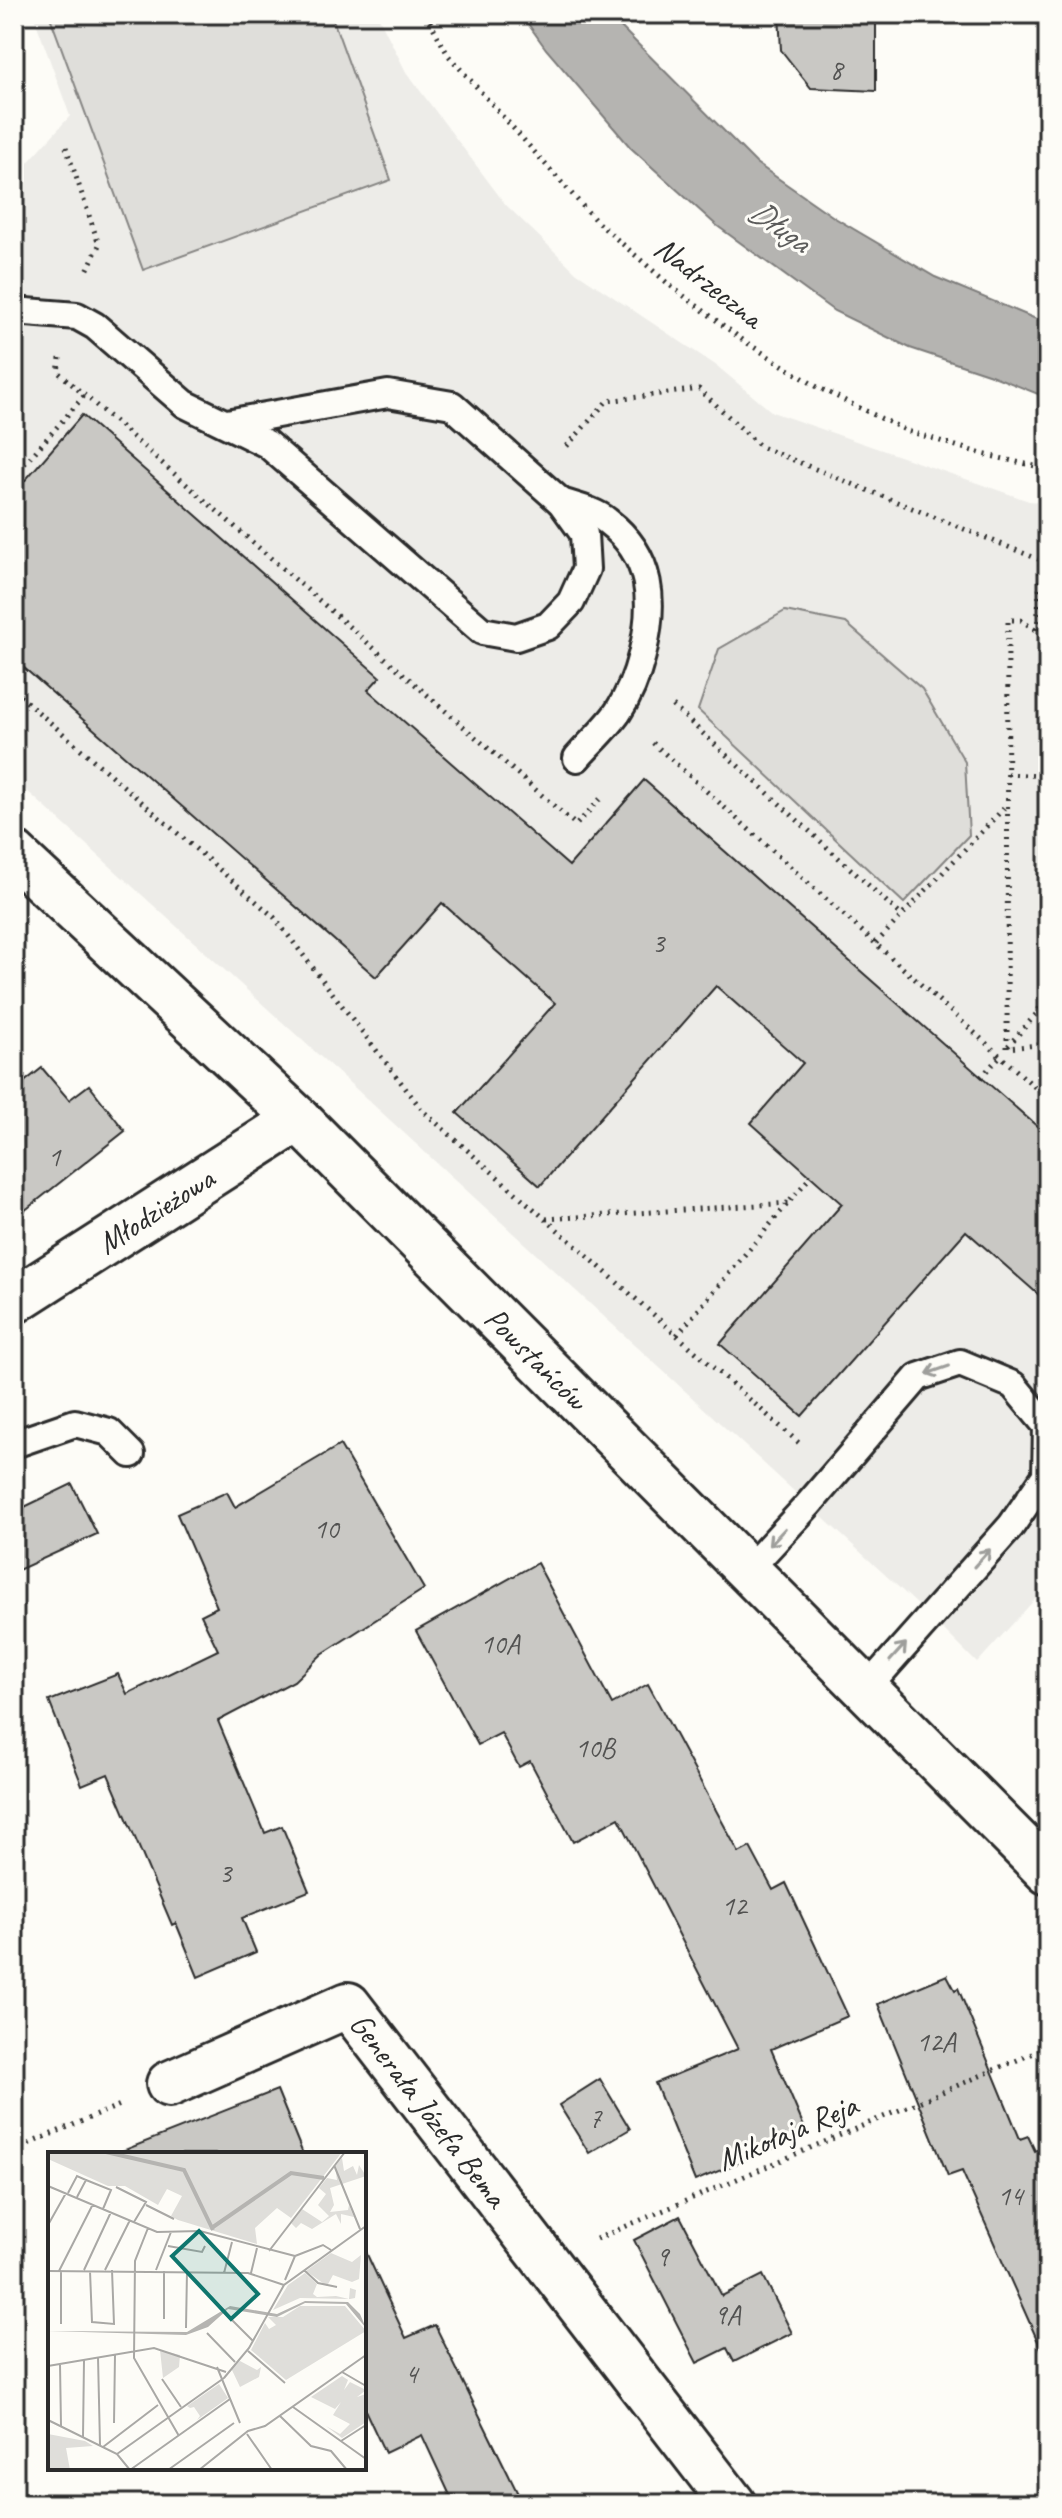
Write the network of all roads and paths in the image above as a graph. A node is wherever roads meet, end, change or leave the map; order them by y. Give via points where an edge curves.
1 (426, 14) edge
2 (14, 311) edge
3 (84, 396) dead end
4 (227, 423) junction
5 (1048, 469) edge
6 (14, 476) edge
7 (537, 480) junction
8 (561, 502) junction
9 (1041, 560) junction
10 (1048, 563) edge
11 (1037, 631) junction
12 (1048, 639) edge
13 (637, 673) junction
14 (14, 691) edge
15 (476, 736) dead end
16 (643, 753) dead end
17 (577, 758) dead end
18 (1007, 774) junction
19 (1048, 776) edge
20 (605, 794) dead end
21 (1007, 805) junction
22 (14, 854) edge
23 (902, 916) junction
24 (876, 943) junction
25 (1048, 985) edge
26 (1048, 1044) edge
27 (1007, 1048) junction
28 (1000, 1055) junction
29 (981, 1077) dead end
30 (1048, 1099) edge
31 (298, 1119) junction
32 (811, 1176) dead end
33 (789, 1203) junction
34 (545, 1219) junction
35 (14, 1301) edge
36 (677, 1335) junction
37 (14, 1444) edge
38 (131, 1454) dead end
39 (834, 1474) junction
40 (747, 1571) junction
41 (866, 1689) junction
42 (1048, 1872) edge
43 (1048, 2047) edge
44 (169, 2084) joint
45 (14, 2150) edge
46 (545, 2261) junction
47 (733, 2504) edge

1 - 5 path, Nadrzeczna via 448,55 596,221 744,341 819,388 905,430
2 - 4 lane via 77,316 185,404
3 - 6 path
4 - 7 lane via 388,394 452,405
4 - 8 lane via 267,444 482,631 516,637 548,626 571,602 586,569 584,534
7 - 8 lane
7 - 9 path via 607,401 699,389 761,447
8 - 13 lane via 604,518 639,557 649,589 650,617
9 - 10 path
9 - 11 path
11 - 12 path
11 - 18 path via 1021,620 1008,620
13 - 17 lane via 618,713
13 - 23 path
14 - 34 path via 274,917 423,1111
15 - 20 path via 576,825
16 - 24 path via 653,742
18 - 19 path
18 - 21 path
21 - 23 path
21 - 27 path
22 - 31 street, Powstańców
23 - 24 path
24 - 28 path
25 - 27 path via 1038,1012
26 - 27 path
27 - 28 path
28 - 29 path
28 - 30 path
31 - 35 street, Młodzieżowa
31 - 40 street, Powstańców
32 - 33 path
33 - 34 path
33 - 36 path
34 - 36 path
36 - 39 path
37 - 38 lane via 75,1423 109,1432
39 -> 40 lane
41 -> 39 lane via 1011,1526 1046,1475 1047,1426 1013,1385 960,1363 918,1377
40 - 41 street, Powstańców
41 - 42 street, Powstańców
43 - 46 path, Mikołaja Reja
44 - 45 path
44 - 46 street, Generała Józefa Bema via 348,2005
46 - 47 street, Generała Józefa Bema

